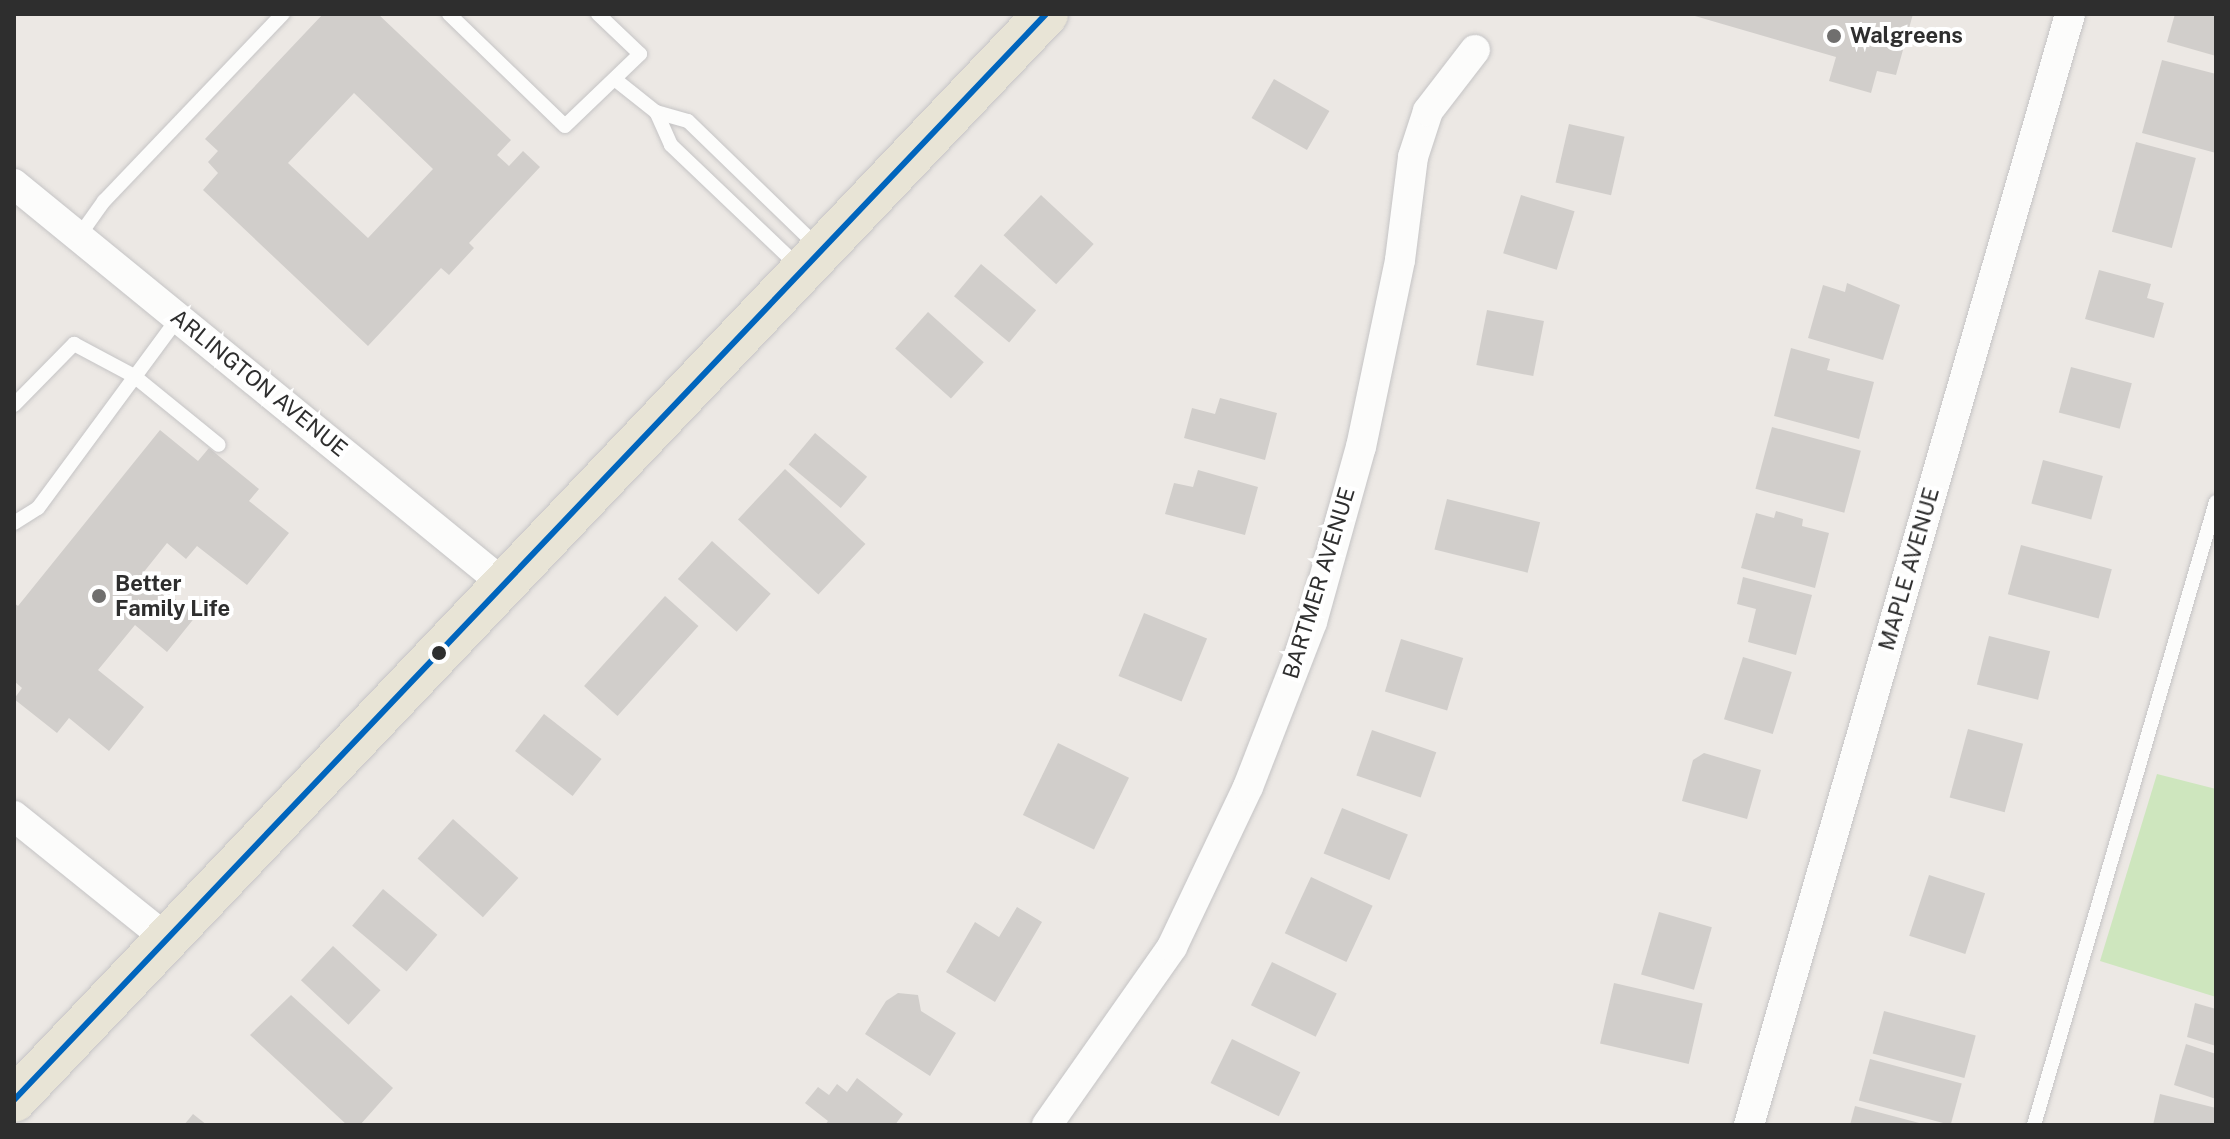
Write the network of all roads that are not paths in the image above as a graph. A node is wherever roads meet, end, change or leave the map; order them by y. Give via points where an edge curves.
1 (283, 14) edge
2 (449, 14) edge
3 (598, 14) edge
4 (1046, 14) edge
5 (2070, 14) edge
6 (1475, 50) dead end
7 (617, 81) junction
8 (656, 112) junction
9 (14, 184) edge
10 (79, 236) junction
11 (812, 260) junction
12 (179, 317) junction
13 (134, 376) junction
14 (14, 405) edge
15 (219, 445) dead end
16 (2216, 502) edge
17 (14, 523) edge
18 (504, 584) junction
19 (14, 816) edge
20 (167, 939) junction
21 (14, 1100) edge
22 (1047, 1125) edge
23 (1749, 1125) edge
24 (2034, 1125) edge

1 - 10 lane via 104,201
2 - 7 lane via 565,126
3 - 7 lane via 640,54
4 - 11 main road
5 - 23 street, MAPLE AVENUE
6 - 22 street, BARTMER AVENUE via 1428,111 1413,157 1400,260 1361,447 1312,622 1248,787 1172,947
7 - 8 lane
8 - 11 lane via 671,145
8 - 11 lane via 688,121
9 - 10 street, ARLINGTON AVENUE
10 - 12 street, ARLINGTON AVENUE
11 - 18 main road
12 - 13 lane
12 - 18 street, ARLINGTON AVENUE
13 - 14 lane via 74,344
13 - 15 lane
13 - 17 lane via 38,508
16 - 24 lane
18 - 20 main road
19 - 20 street
20 - 21 main road

